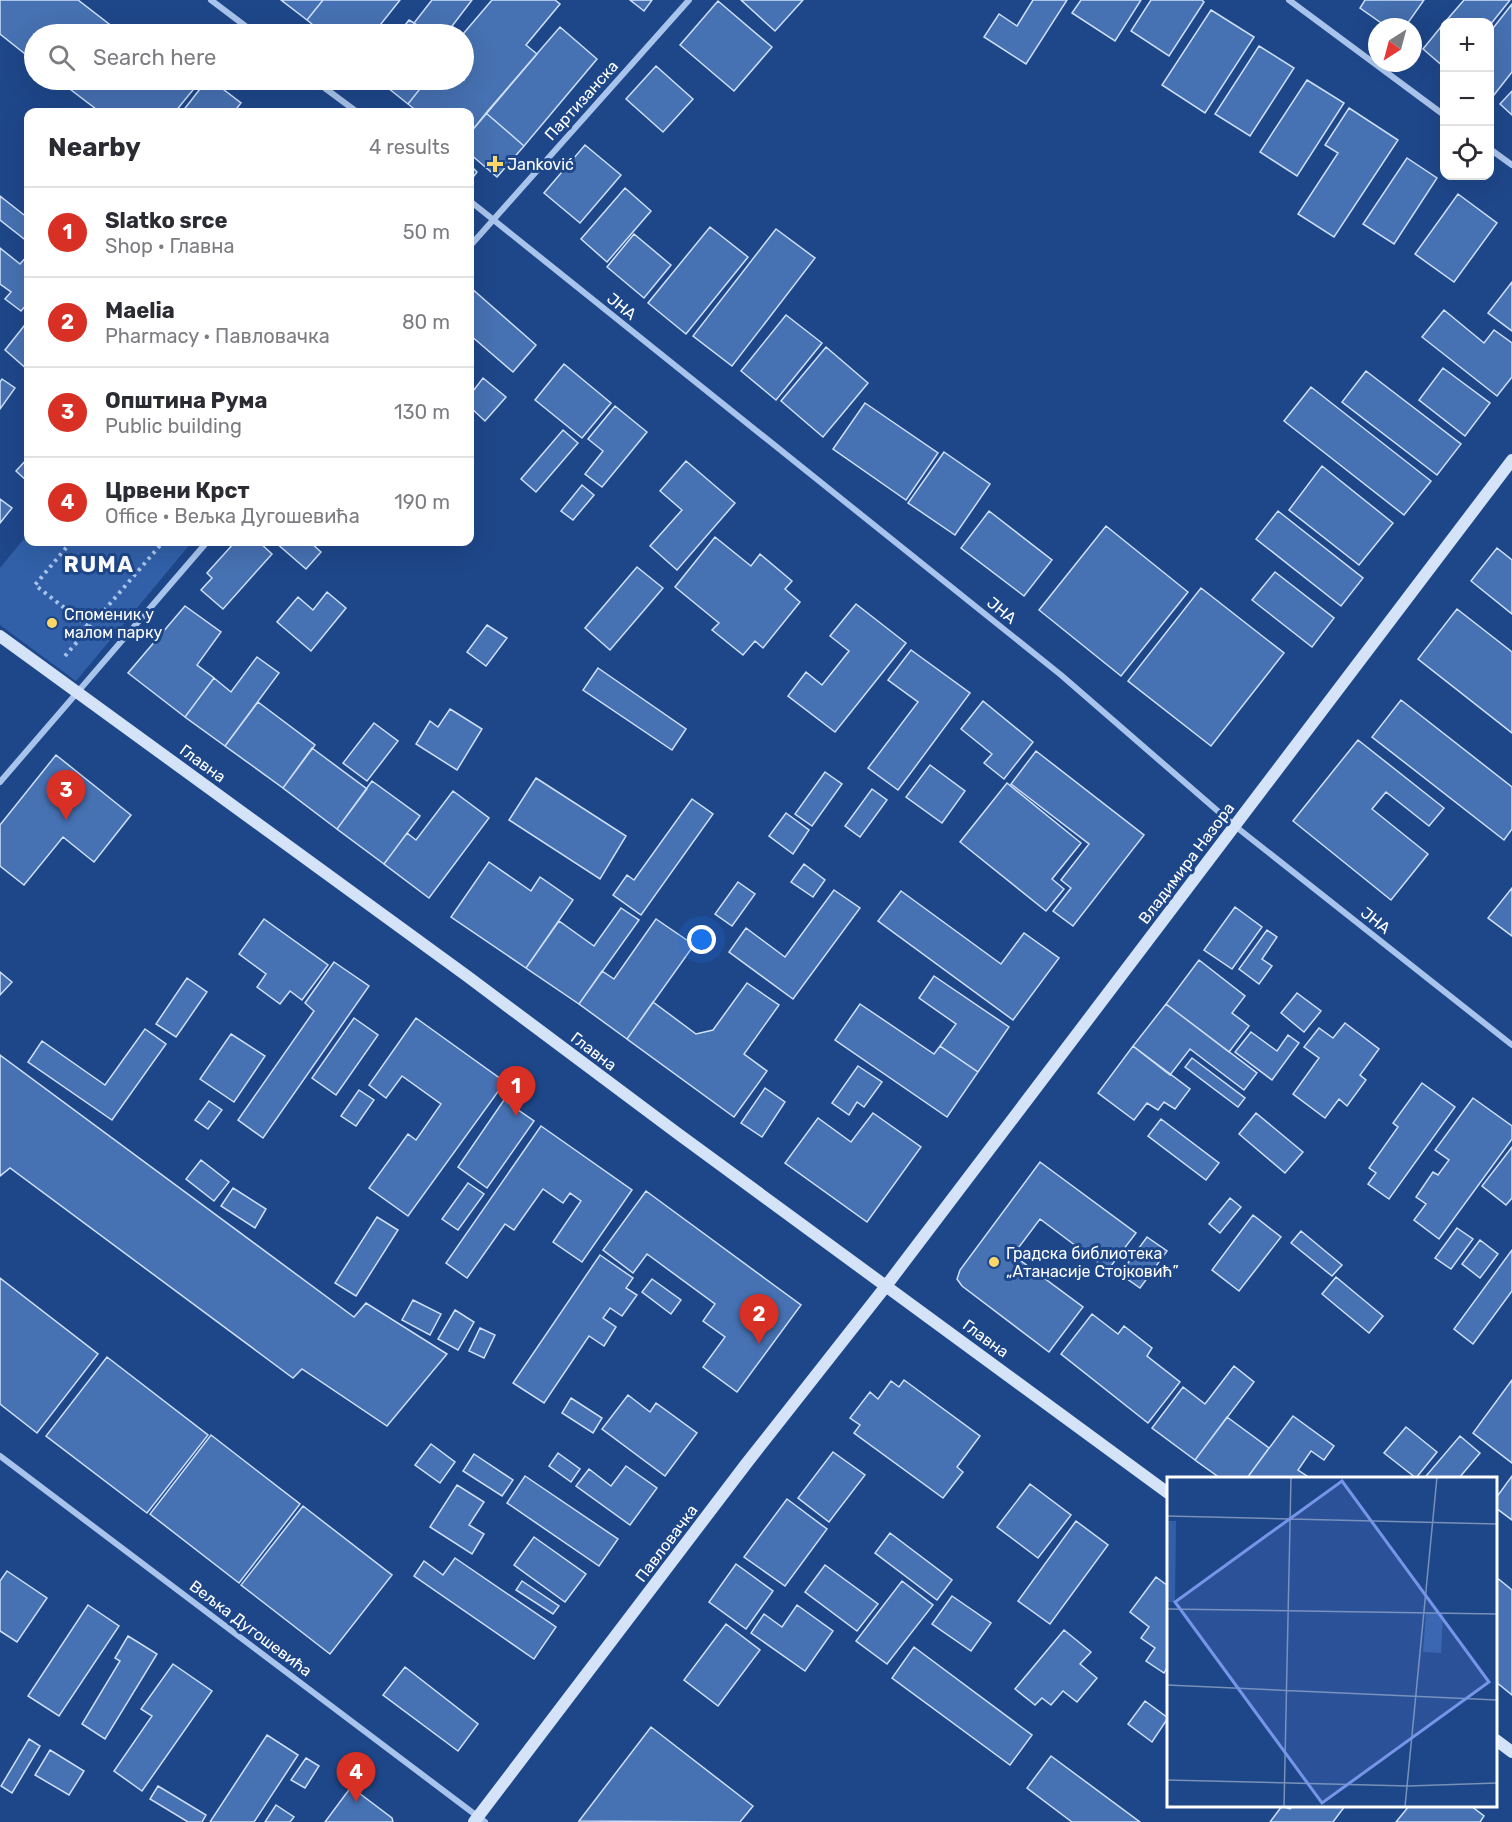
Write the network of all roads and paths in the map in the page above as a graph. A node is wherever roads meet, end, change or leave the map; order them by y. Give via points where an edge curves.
1 (211, 0) edge
2 (689, 0) edge
3 (1289, 0) edge
4 (243, 24) edge
5 (327, 90) edge
6 (352, 108) edge
7 (1440, 112) edge
8 (1494, 152) edge
9 (1512, 165) edge
10 (474, 204) edge
11 (492, 220) junction
12 (474, 241) edge
13 (1512, 460) edge
14 (68, 546) edge
15 (160, 546) edge
16 (204, 546) edge
17 (89, 627) junction
18 (0, 636) edge
19 (50, 672) junction
20 (78, 692) junction
21 (0, 782) edge
22 (1235, 826) junction
23 (1512, 1045) edge
24 (886, 1286) junction
25 (0, 1456) edge
26 (1167, 1492) edge
27 (1497, 1741) edge
28 (1512, 1752) edge
29 (479, 1820) edge

1 - 4 street
2 - 11 street, Партизанска
3 - 7 street
5 - 6 street
8 - 9 street
10 - 11 street, ЈНА
11 - 12 street, Партизанска
11 - 22 street, ЈНА via 1052,667
13 - 22 street, Владимира Назора
14 - 17 path via 35,585
15 - 17 path
16 - 20 street
17 - 19 path
18 - 19 street, Главна
19 - 20 street, Главна
20 - 21 street
20 - 24 street, Главна
22 - 23 street, ЈНА
22 - 24 street, Владимира Назора
24 - 26 street, Главна
24 - 29 street, Павловачка via 746,1464
25 - 29 street, Вељка Дугошевића
27 - 28 street

